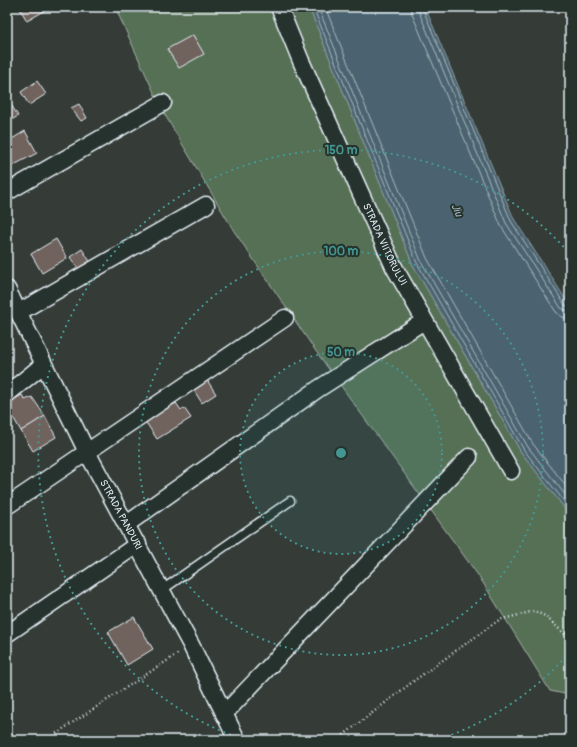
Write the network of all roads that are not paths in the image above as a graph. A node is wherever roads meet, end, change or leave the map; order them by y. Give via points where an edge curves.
1 (279, 7) edge
2 (163, 103) dead end
3 (7, 192) edge
4 (206, 205) dead end
5 (7, 289) edge
6 (18, 312) junction
7 (284, 318) dead end
8 (424, 321) junction
9 (43, 365) junction
10 (7, 394) edge
11 (87, 452) junction
12 (469, 457) dead end
13 (511, 471) dead end
14 (290, 501) dead end
15 (7, 506) edge
16 (126, 524) junction
17 (138, 544) junction
18 (162, 590) junction
19 (7, 634) edge
20 (224, 714) junction
21 (237, 740) edge

1 - 8 street, STRADA VIITORULUI via 394,268
2 - 3 street
4 - 6 street
5 - 6 street, STRADA PANDURI
6 - 9 street, STRADA PANDURI
7 - 11 street
8 - 13 street, STRADA VIITORULUI
8 - 16 street via 318,389
9 - 10 street
9 - 11 street, STRADA PANDURI
11 - 15 street
11 - 16 street, STRADA PANDURI
12 - 20 street
14 - 18 lane
16 - 17 street, STRADA PANDURI
17 - 18 street, STRADA PANDURI
17 - 19 street
18 - 20 street, STRADA PANDURI
20 - 21 street, STRADA PANDURI

